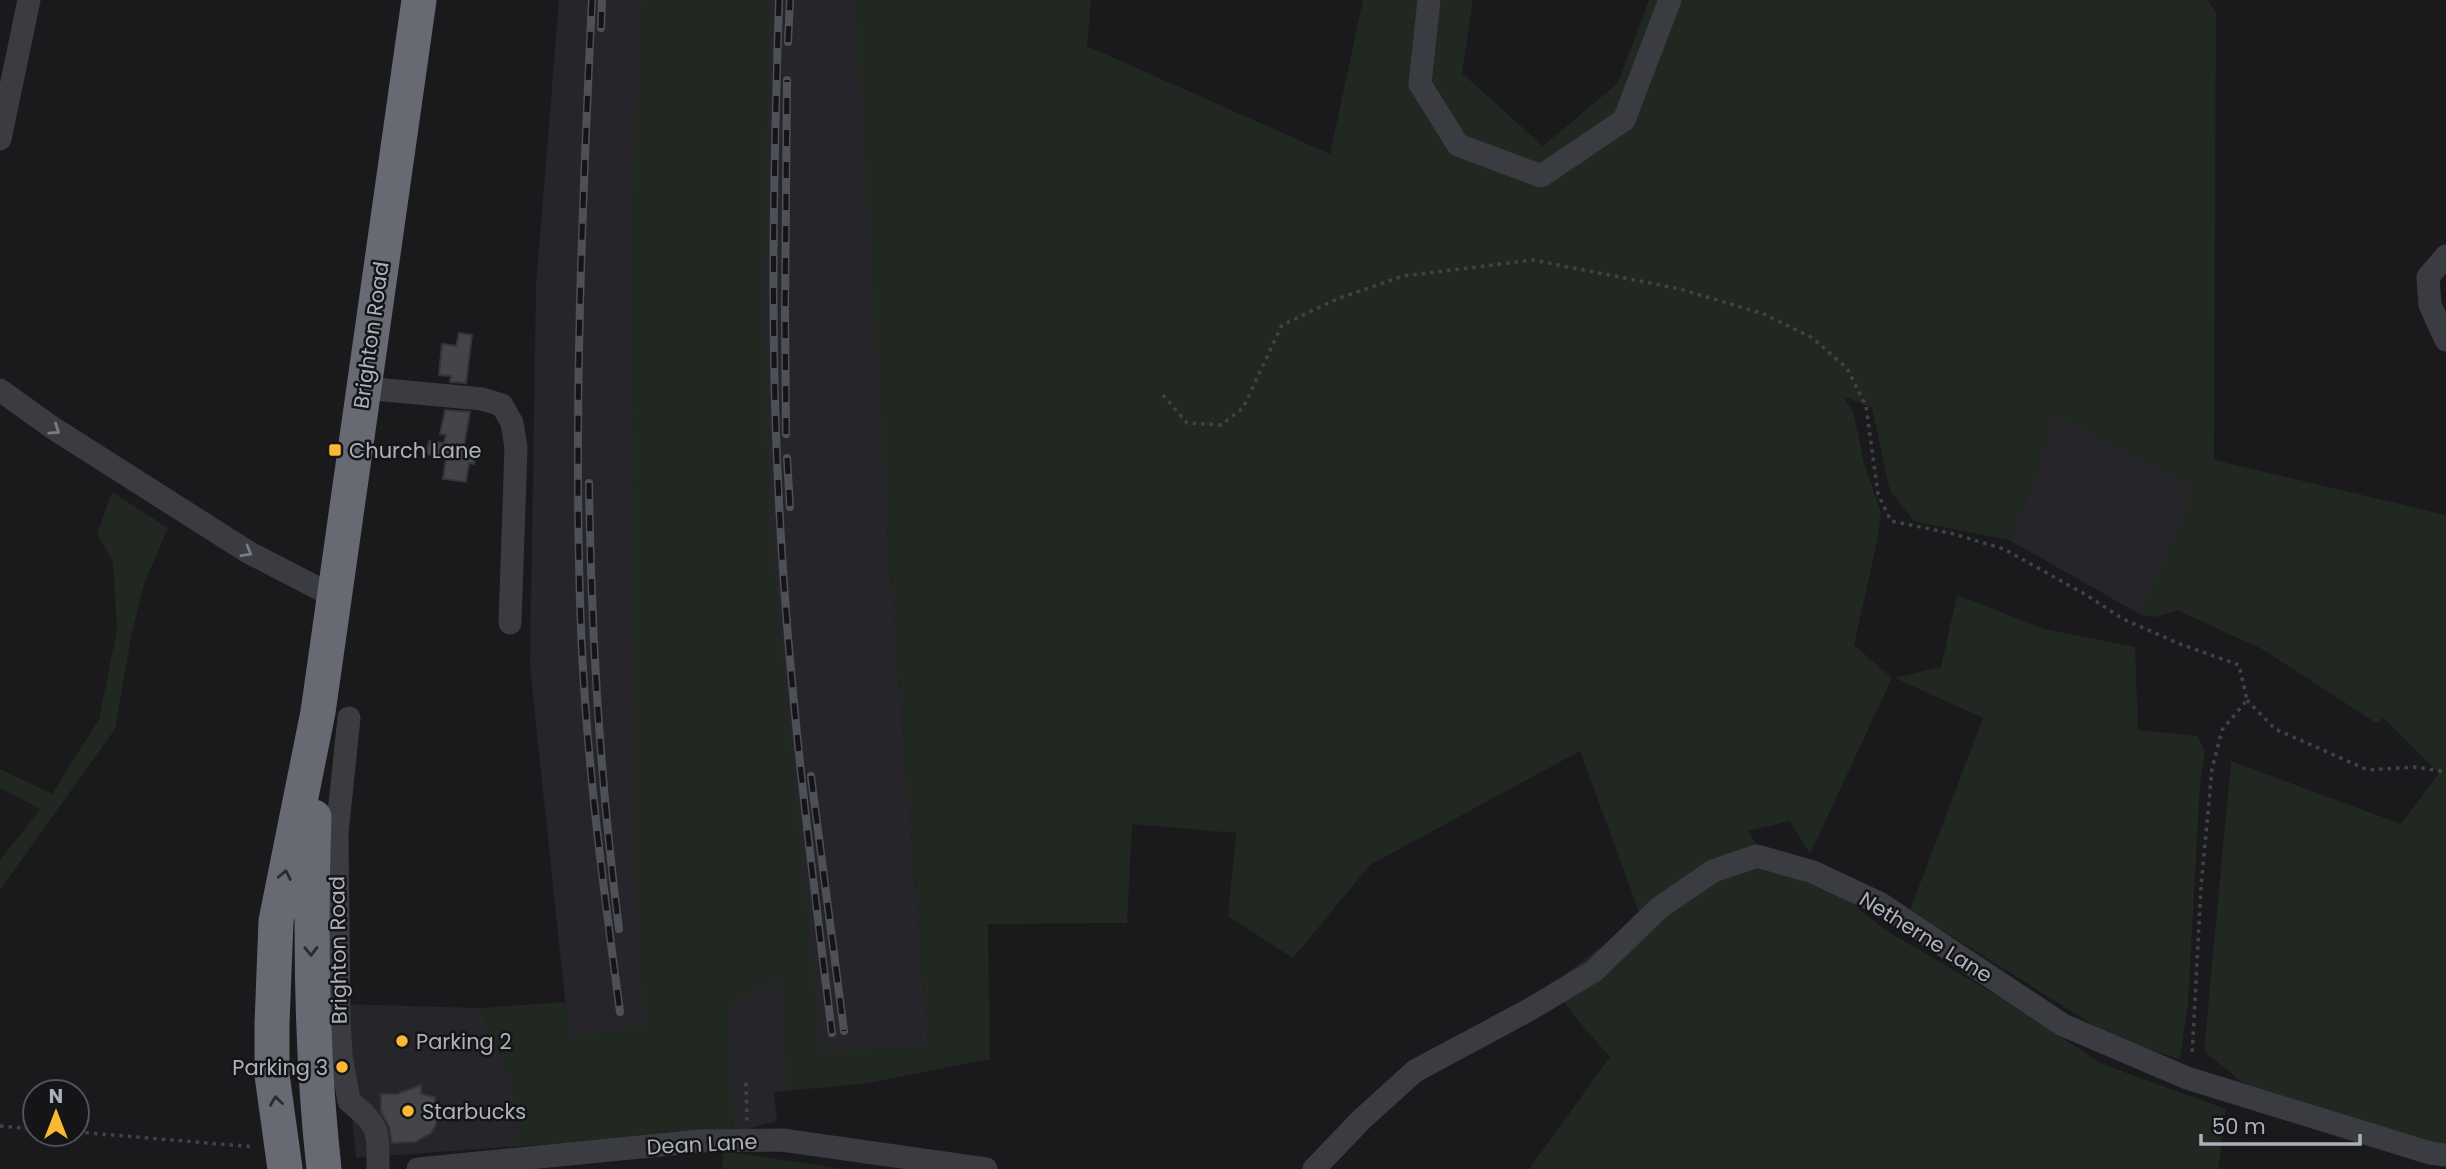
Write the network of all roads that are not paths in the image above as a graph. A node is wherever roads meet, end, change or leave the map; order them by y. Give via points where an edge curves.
1 (29, 0) edge
2 (419, 0) edge
3 (1429, 0) edge
4 (1670, 0) edge
5 (0, 139) edge
6 (2446, 256) edge
7 (2446, 340) edge
8 (364, 388) junction
9 (0, 390) edge
10 (335, 597) junction
11 (510, 623) dead end
12 (334, 715) junction
13 (325, 991) junction
14 (2446, 1155) edge
15 (284, 1157) edge
16 (324, 1169) edge
17 (378, 1169) edge
18 (418, 1169) edge
19 (986, 1169) edge
20 (1314, 1169) edge

1 - 5 street
2 - 8 highway, Brighton Road
3 - 4 street via 1420,84 1458,145 1541,176 1624,120
6 - 7 street via 2428,277 2430,305
8 - 10 highway, Brighton Road
8 - 11 street via 482,399 502,405 512,423 516,447
9 -> 10 street via 248,552
10 - 12 highway, Brighton Road
12 - 13 highway, Brighton Road via 311,919
15 -> 12 highway, Brighton Road via 272,1075 276,921
13 - 16 highway, Brighton Road via 315,1072
13 - 17 street, Brighton Road via 349,1101 377,1128
14 - 20 street, Netherne Lane via 2187,1078 2063,1025 1881,905 1812,872 1757,856 1713,871 1659,908 1594,971 1415,1071
18 - 19 street, Dean Lane via 747,1140 782,1140

